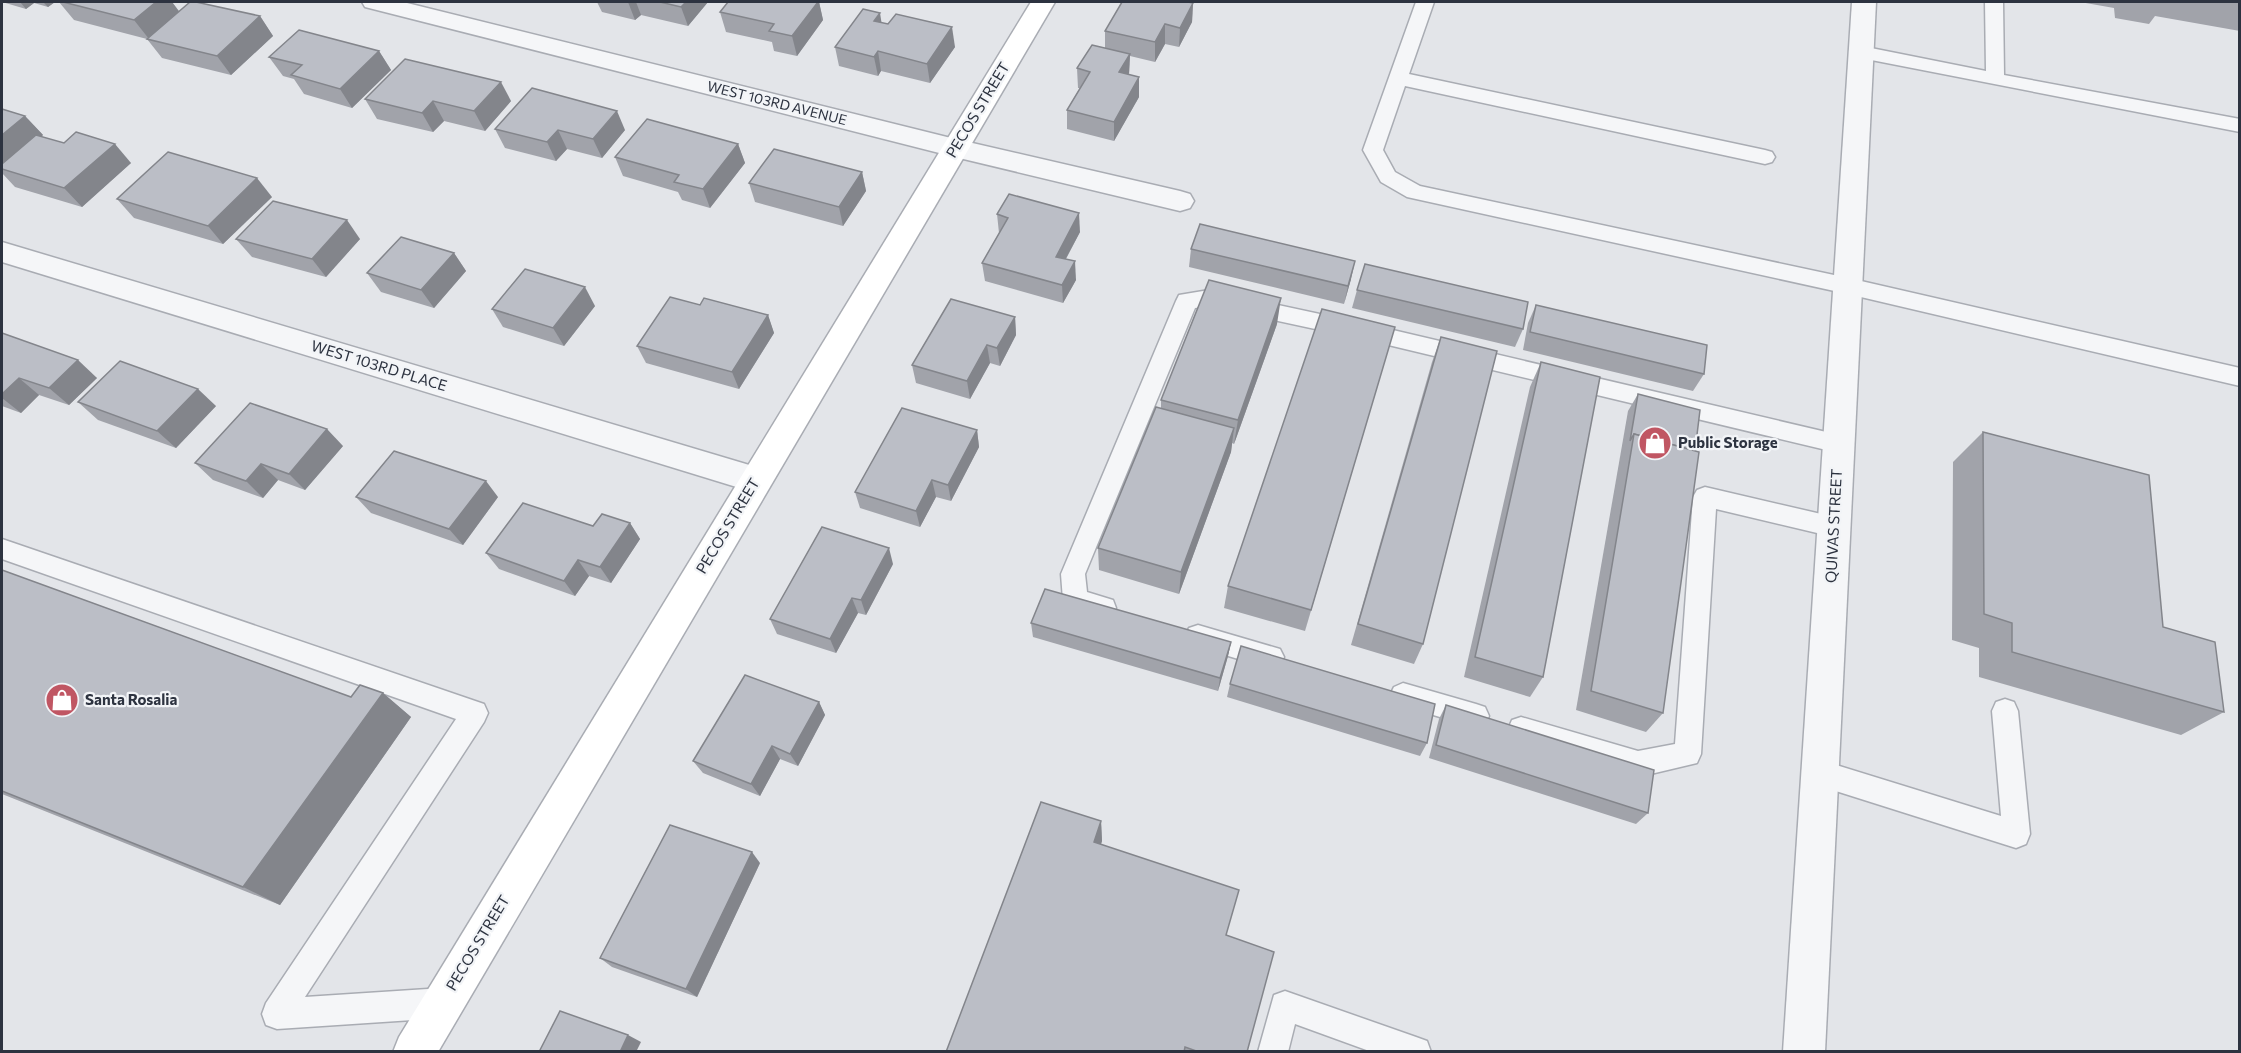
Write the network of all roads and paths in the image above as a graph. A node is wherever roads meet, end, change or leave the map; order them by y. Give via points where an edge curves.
1 (374, 2) edge
2 (1043, 2) edge
3 (1425, 2) edge
4 (1864, 2) edge
5 (1994, 2) edge
6 (1861, 52) junction
7 (1397, 78) junction
8 (1995, 79) junction
9 (2240, 126) edge
10 (955, 148) junction
11 (1765, 157) dead end
12 (1180, 201) dead end
13 (2, 252) edge
14 (1848, 286) junction
15 (2240, 376) edge
16 (1839, 444) junction
17 (756, 480) junction
18 (1834, 527) junction
19 (2, 549) edge
20 (1121, 613) edge
21 (1178, 630) edge
22 (1293, 663) edge
23 (1385, 690) edge
24 (2005, 711) dead end
25 (1820, 773) junction
26 (443, 1003) junction
27 (414, 1052) edge
28 (1273, 1052) edge
29 (1416, 1052) edge
30 (1804, 1052) edge

1 - 10 street, WEST 103RD AVENUE
2 - 10 street, PECOS STREET
3 - 7 lane
4 - 6 street, QUIVAS STREET
5 - 8 lane
6 - 8 lane
6 - 14 street, QUIVAS STREET
7 - 11 lane
7 - 14 lane via 1372,150 1388,177 1414,192
8 - 9 lane
10 - 12 street, WEST 103RD AVENUE
10 - 17 street, PECOS STREET
13 - 17 street, WEST 103RD PLACE
14 - 15 lane
14 - 16 street, QUIVAS STREET
16 - 18 street, QUIVAS STREET
16 - 20 lane via 1380,335 1209,298 1187,301 1073,574 1075,600
17 - 26 street, PECOS STREET
18 - 23 lane via 1705,497 1688,754 1638,764
18 - 25 street, QUIVAS STREET
19 - 26 lane via 475,713 277,1014
21 - 22 lane
24 - 25 lane via 2016,834
25 - 30 street, QUIVAS STREET
26 - 27 street, PECOS STREET
28 - 29 lane via 1285,1006

